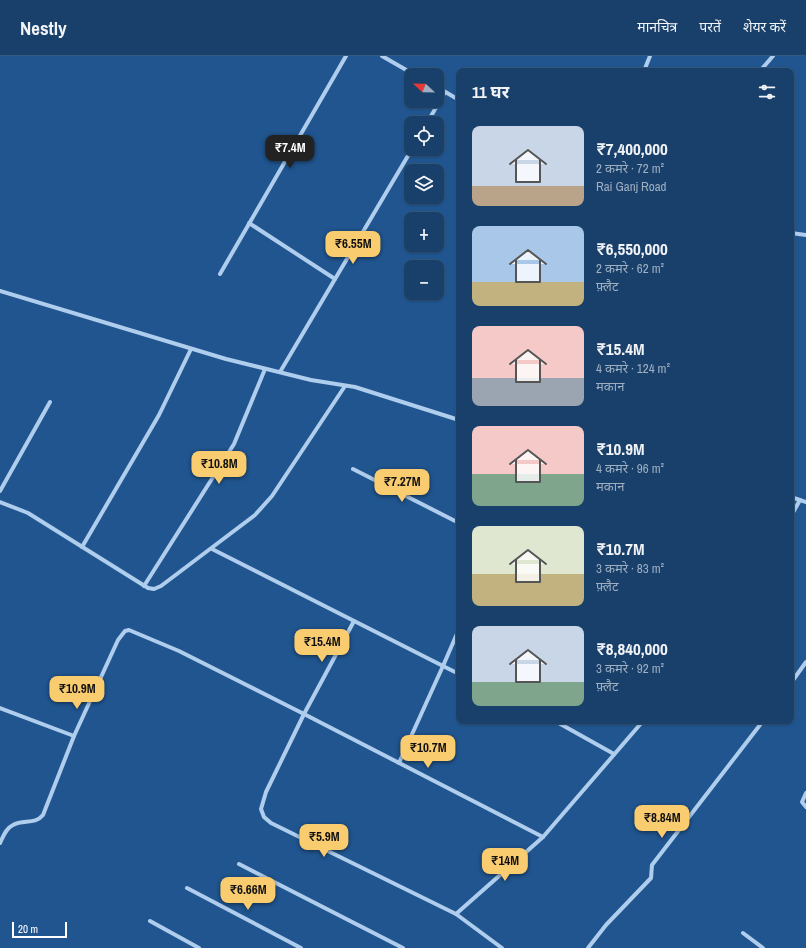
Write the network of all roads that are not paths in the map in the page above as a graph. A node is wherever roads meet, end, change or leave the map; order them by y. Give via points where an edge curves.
1 (346, 56) edge
2 (382, 56) edge
3 (650, 56) edge
4 (773, 56) edge
5 (645, 68) edge
6 (763, 68) edge
7 (404, 69) edge
8 (445, 92) joint
9 (456, 98) edge
10 (431, 116) edge
11 (408, 156) edge
12 (249, 223) junction
13 (794, 234) edge
14 (806, 236) edge
15 (220, 274) dead end
16 (336, 279) junction
17 (0, 291) edge
18 (191, 349) junction
19 (265, 369) junction
20 (280, 372) junction
21 (345, 386) junction
22 (50, 402) dead end
23 (456, 419) edge
24 (353, 469) dead end
25 (0, 491) edge
26 (794, 498) edge
27 (800, 500) junction
28 (0, 502) edge
29 (806, 502) edge
30 (794, 511) edge
31 (456, 521) edge
32 (82, 547) junction
33 (212, 549) junction
34 (144, 586) junction
35 (354, 621) junction
36 (456, 636) edge
37 (806, 662) edge
38 (443, 666) junction
39 (456, 672) edge
40 (794, 679) edge
41 (0, 708) edge
42 (304, 714) junction
43 (560, 724) edge
44 (640, 724) edge
45 (761, 724) edge
46 (74, 736) junction
47 (614, 754) junction
48 (399, 763) junction
49 (806, 793) edge
50 (806, 807) edge
51 (543, 838) junction
52 (0, 843) edge
53 (239, 864) dead end
54 (187, 888) dead end
55 (456, 914) junction
56 (150, 921) dead end
57 (743, 933) dead end
58 (200, 948) edge
59 (301, 948) edge
60 (403, 948) edge
61 (502, 948) edge
62 (588, 948) edge
63 (763, 948) edge

1 - 12 street
2 - 7 street
3 - 5 street
4 - 6 street
8 - 9 street
8 - 10 street
11 - 16 street
12 - 15 street
12 - 16 street
13 - 14 street
16 - 20 street
17 - 18 street
18 - 19 street
18 - 32 street via 159,415
19 - 20 street
19 - 34 street via 234,444
20 - 21 street
21 - 23 street
21 - 33 street via 272,496 254,515
22 - 25 street
24 - 31 street
26 - 27 street
27 - 29 street
27 - 30 street
28 - 32 street via 28,513
32 - 34 street
33 - 34 street via 161,586 151,589
33 - 35 street
35 - 38 street
35 - 42 street
36 - 38 street
37 - 40 street
38 - 39 street
38 - 48 street
41 - 46 street
42 - 46 street via 179,651 129,630 118,640
42 - 48 street
42 - 55 street via 266,792 261,809 264,817 271,823
43 - 47 street
44 - 47 street
45 - 62 street via 652,865 651,878 606,925
46 - 52 street via 43,815 35,821 12,825
47 - 51 street
48 - 51 street
49 - 50 street via 802,802
51 - 55 street
53 - 60 street
54 - 59 street
55 - 61 street
56 - 58 street
57 - 63 street

